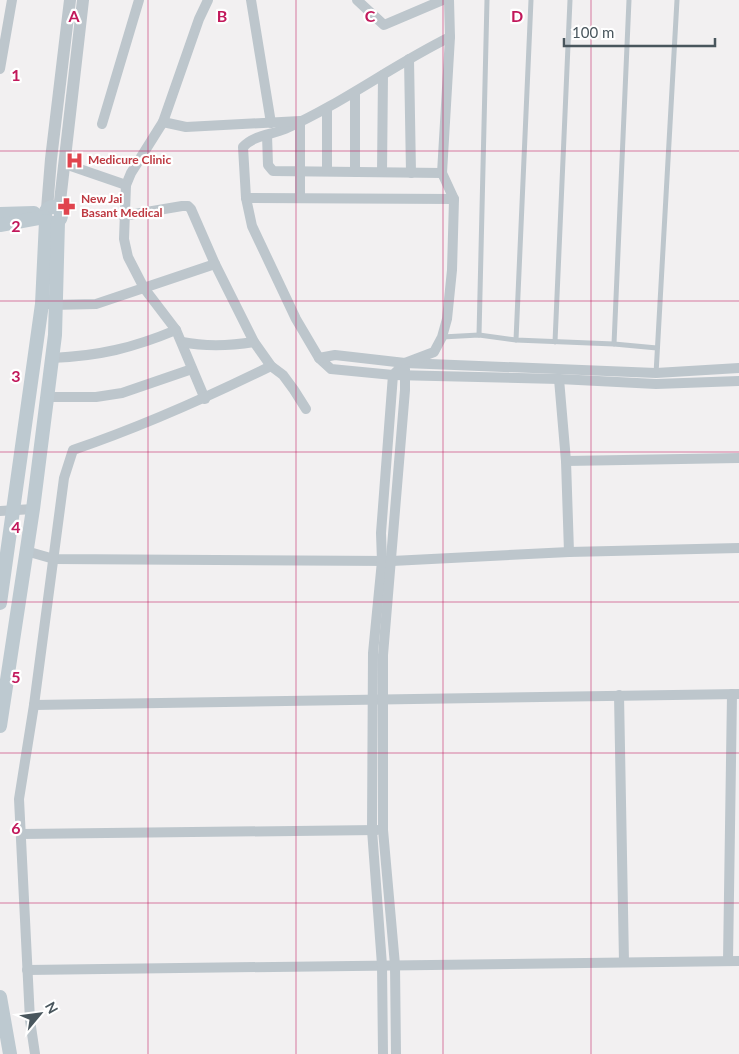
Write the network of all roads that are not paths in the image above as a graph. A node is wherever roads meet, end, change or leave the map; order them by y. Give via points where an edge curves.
1 (12, 0) edge
2 (70, 0) edge
3 (83, 0) edge
4 (139, 0) edge
5 (208, 0) edge
6 (251, 0) edge
7 (357, 0) edge
8 (443, 0) edge
9 (449, 0) edge
10 (488, 0) edge
11 (531, 0) edge
12 (570, 0) edge
13 (629, 0) edge
14 (677, 0) edge
15 (450, 37) junction
16 (409, 59) junction
17 (0, 69) edge
18 (383, 75) junction
19 (355, 93) junction
20 (327, 109) junction
21 (300, 121) junction
22 (163, 122) junction
23 (271, 123) junction
24 (102, 124) dead end
25 (267, 135) junction
26 (65, 164) junction
27 (299, 170) junction
28 (327, 171) junction
29 (354, 172) junction
30 (382, 172) junction
31 (411, 173) junction
32 (442, 173) junction
33 (126, 185) junction
34 (246, 198) junction
35 (300, 198) junction
36 (454, 199) junction
37 (0, 214) edge
38 (50, 215) junction
39 (123, 216) junction
40 (0, 225) edge
41 (215, 264) junction
42 (144, 288) junction
43 (42, 304) junction
44 (58, 305) junction
45 (176, 330) junction
46 (479, 335) junction
47 (442, 337) junction
48 (516, 340) junction
49 (182, 342) junction
50 (254, 342) junction
51 (555, 342) junction
52 (614, 344) junction
53 (657, 348) junction
54 (52, 358) junction
55 (319, 358) junction
56 (405, 363) junction
57 (271, 366) junction
58 (739, 368) edge
59 (192, 370) junction
60 (656, 373) junction
61 (393, 375) junction
62 (406, 376) junction
63 (559, 379) junction
64 (739, 381) edge
65 (656, 384) junction
66 (47, 397) junction
67 (205, 399) junction
68 (306, 410) dead end
69 (739, 458) edge
70 (566, 461) junction
71 (33, 509) junction
72 (6, 510) edge
73 (739, 548) edge
74 (26, 551) junction
75 (569, 552) junction
76 (54, 559) junction
77 (387, 561) junction
78 (0, 603) edge
79 (736, 694) edge
80 (619, 695) junction
81 (377, 701) junction
82 (34, 705) junction
83 (0, 726) edge
84 (372, 830) junction
85 (383, 830) junction
86 (21, 834) junction
87 (734, 961) edge
88 (624, 962) junction
89 (382, 965) junction
90 (395, 965) junction
91 (27, 970) junction
92 (0, 996) edge
93 (10, 1054) edge
94 (35, 1054) edge
95 (383, 1054) edge
96 (396, 1054) edge

1 - 17 street
2 - 38 street via 51,159
3 - 26 street
4 - 24 street
5 - 22 street
6 - 23 street
7 - 8 street via 384,24
9 - 15 street
10 - 46 lane
11 - 48 lane
12 - 51 lane
13 - 52 lane
14 - 53 lane
15 - 16 street
15 - 32 street
16 - 18 street
16 - 31 street
18 - 19 street
18 - 30 street
19 - 20 street
19 - 29 street
20 - 21 street
20 - 28 street
21 - 23 street
21 - 25 street
21 - 27 street
22 - 23 street via 186,127
22 - 33 street
25 - 27 street via 268,166 273,171
25 - 34 street via 249,140 243,147
26 - 33 street
26 - 38 street
27 - 28 street
27 - 35 street
28 - 29 street
29 - 30 street
30 - 31 street
31 - 32 street
32 - 36 street
33 - 39 street
34 - 35 street
34 - 55 street via 252,226 268,262
35 - 36 street
36 - 47 street via 452,270
37 - 38 main road
38 - 40 main road
38 - 43 main road
38 - 44 main road
39 - 41 street via 188,206
39 - 42 street via 128,257
41 - 42 street
41 - 50 street
42 - 44 street via 96,304
42 - 45 street
43 - 44 street
43 - 72 main road
44 - 54 main road
45 - 49 street
45 - 54 street via 136,346 80,357
46 - 47 lane
46 - 48 lane
47 - 56 street via 434,352
48 - 51 lane
49 - 50 street via 226,346
49 - 59 street
50 - 57 street
51 - 52 lane
52 - 53 lane
53 - 60 lane
54 - 66 main road
55 - 56 street via 335,355
55 - 61 street via 331,369
56 - 60 street
56 - 61 street
56 - 62 street
57 - 67 street
57 - 68 street via 283,375
58 - 60 street
59 - 66 street via 122,393 96,397
59 - 67 street
60 - 65 lane
61 - 62 street
61 - 77 street via 381,533
62 - 63 street
62 - 77 street
63 - 65 street
63 - 70 street
64 - 65 street
66 - 71 main road
67 - 76 street via 114,437 73,450 64,478
69 - 70 street
70 - 75 street
71 - 72 street
71 - 74 main road
72 - 78 main road
73 - 75 street
74 - 76 street
74 - 83 main road
75 - 77 street
76 - 77 street
76 - 82 street
77 - 81 street via 383,655
79 - 80 street
79 - 87 street
80 - 81 street
80 - 88 street
81 - 82 street
81 - 84 street
81 - 85 street
82 - 86 street via 19,799
84 - 85 street
84 - 86 street
84 - 89 street
85 - 90 street
86 - 91 street
87 - 88 street
88 - 90 street
89 - 90 street
89 - 91 street
89 - 95 street
90 - 96 street
91 - 94 street
92 - 93 main road

